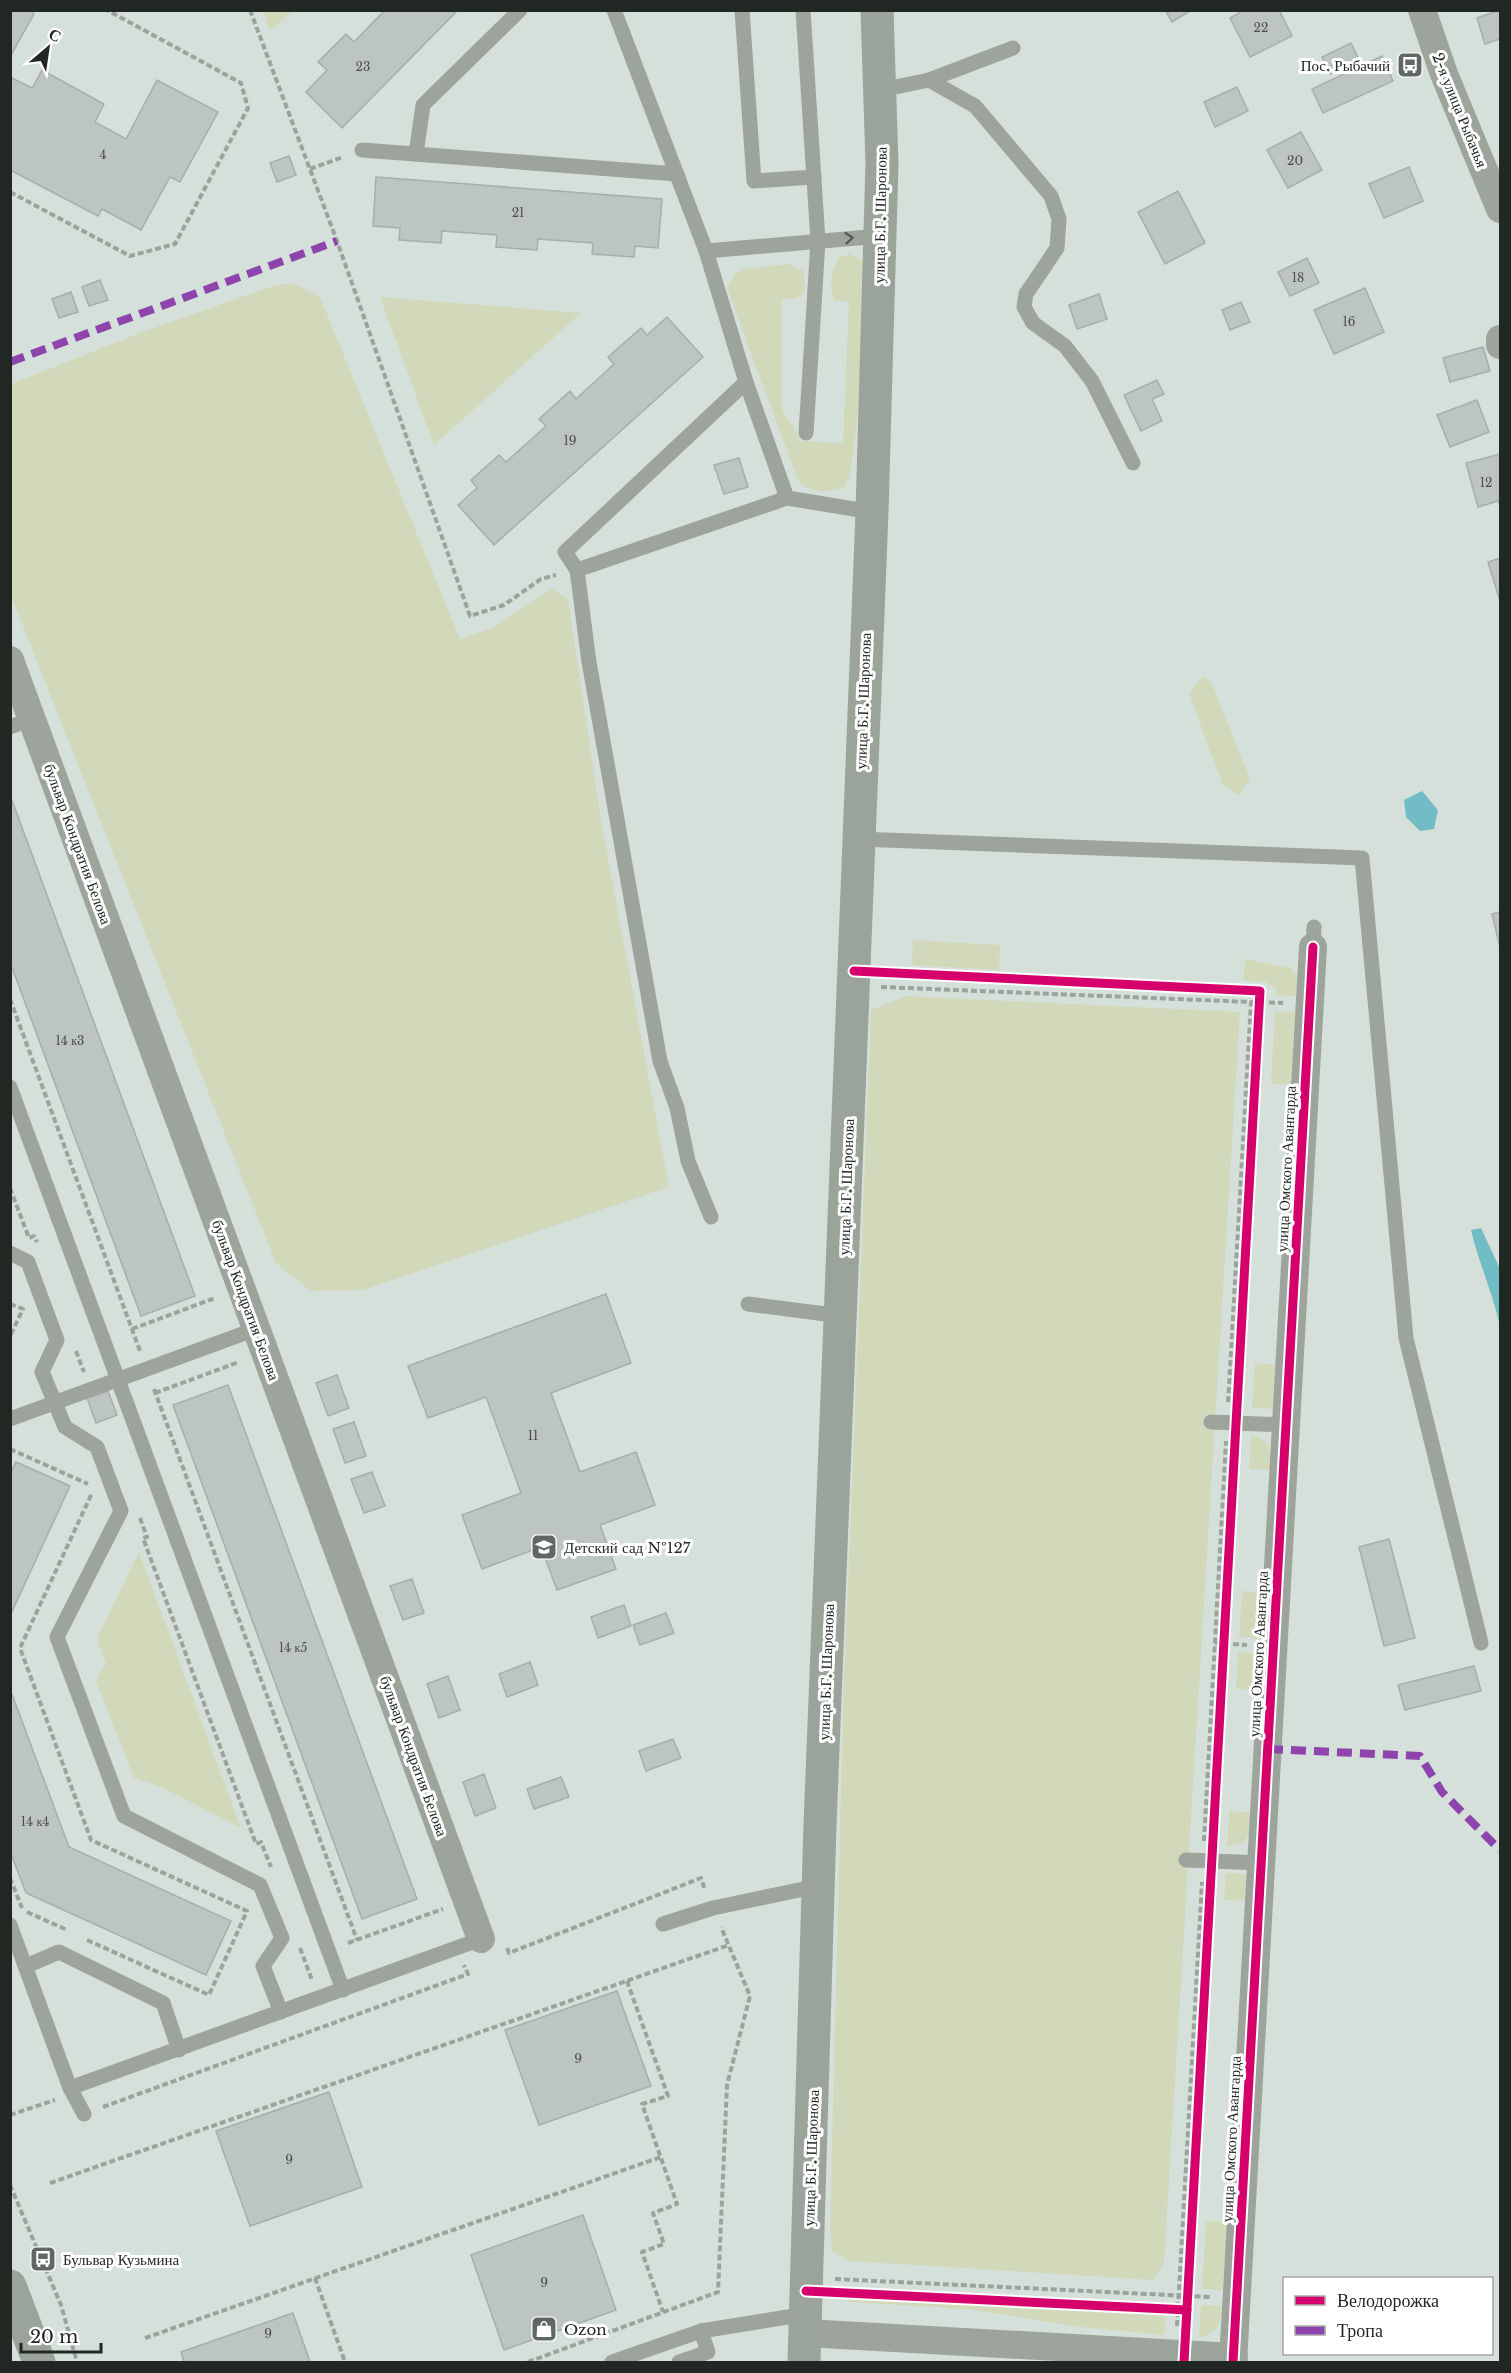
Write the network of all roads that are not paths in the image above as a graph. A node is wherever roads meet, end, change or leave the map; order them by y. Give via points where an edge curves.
1 (520, 10) edge
2 (614, 10) edge
3 (742, 10) edge
4 (803, 10) edge
5 (877, 10) edge
6 (1422, 10) edge
7 (1013, 48) dead end
8 (929, 80) junction
9 (881, 90) junction
10 (362, 150) road end
11 (416, 154) junction
12 (677, 174) junction
13 (814, 177) junction
14 (1500, 209) edge
15 (880, 236) junction
16 (818, 241) junction
17 (706, 251) junction
18 (1500, 339) edge
19 (1500, 345) edge
20 (747, 382) junction
21 (806, 433) dead end
22 (1133, 463) dead end
23 (787, 498) junction
24 (872, 512) junction
25 (577, 570) junction
26 (10, 660) edge
27 (21, 723) edge
28 (858, 839) junction
29 (1314, 937) dead end
30 (10, 1087) edge
31 (711, 1217) dead end
32 (10, 1253) edge
33 (748, 1304) dead end
34 (841, 1316) junction
35 (256, 1329) junction
36 (118, 1379) junction
37 (54, 1403) junction
38 (10, 1419) edge
39 (1212, 1422) dead end
40 (1286, 1425) junction
41 (1481, 1643) dead end
42 (1186, 1860) dead end
43 (1261, 1863) junction
44 (818, 1886) junction
45 (663, 1924) dead end
46 (10, 1925) edge
47 (481, 1940) joint
48 (26, 1966) junction
49 (342, 1990) junction
50 (281, 2012) junction
51 (179, 2050) junction
52 (64, 2093) junction
53 (84, 2114) road end
54 (10, 2286) edge
55 (701, 2331) junction
56 (805, 2337) edge
57 (1233, 2360) edge
58 (39, 2362) edge
59 (612, 2362) edge
60 (678, 2362) edge

1 - 11 lane via 423,105
2 - 12 lane
3 - 13 lane via 754,181
4 - 13 lane
5 - 9 main road, улица Б.Г. Шаронова
6 - 14 street, 2-я улица Рыбачья
7 - 8 lane
8 - 9 lane
8 - 22 lane via 975,106 1051,196 1059,219 1057,248 1026,294 1024,307 1033,323 1065,346 1092,381
9 - 15 main road, улица Б.Г. Шаронова
10 - 11 lane
11 - 12 lane
12 - 17 lane
13 - 16 lane
16 -> 15 lane
15 - 24 main road, улица Б.Г. Шаронова
16 - 17 lane
16 - 21 lane
17 - 20 lane
18 - 19 street
20 - 23 lane
20 - 25 lane via 566,552
23 - 24 lane
23 - 25 lane
24 - 28 main road, улица Б.Г. Шаронова
25 - 31 lane via 589,662 660,1061 677,1108 688,1161
26 - 27 street, бульвар Кондратия Белова
27 - 35 street, бульвар Кондратия Белова
28 - 34 main road, улица Б.Г. Шаронова
28 - 41 lane via 1362,858 1406,1338
29 - 40 street, улица Омского Авангарда
30 - 36 lane
32 - 37 lane via 28,1262 57,1341 42,1372
33 - 34 lane
34 - 44 main road, улица Б.Г. Шаронова
35 - 36 lane
35 - 47 street, бульвар Кондратия Белова
36 - 37 lane
36 - 49 lane
37 - 38 lane
37 - 50 lane via 64,1427 97,1447 121,1511 57,1637 124,1816 261,1885 282,1938 263,1966
39 - 40 lane
40 - 43 street, улица Омского Авангарда
42 - 43 lane
43 - 57 street, улица Омского Авангарда
44 - 45 lane via 713,1908
44 - 56 main road, улица Б.Г. Шаронова
46 - 48 lane
47 - 49 lane
48 - 51 lane via 59,1952 164,2003
48 - 52 lane
49 - 50 lane
50 - 51 lane
51 - 52 lane
52 - 53 lane
54 - 58 main road
55 - 56 lane
55 - 59 lane
55 - 60 lane via 708,2352
56 - 57 street via 1185,2354

